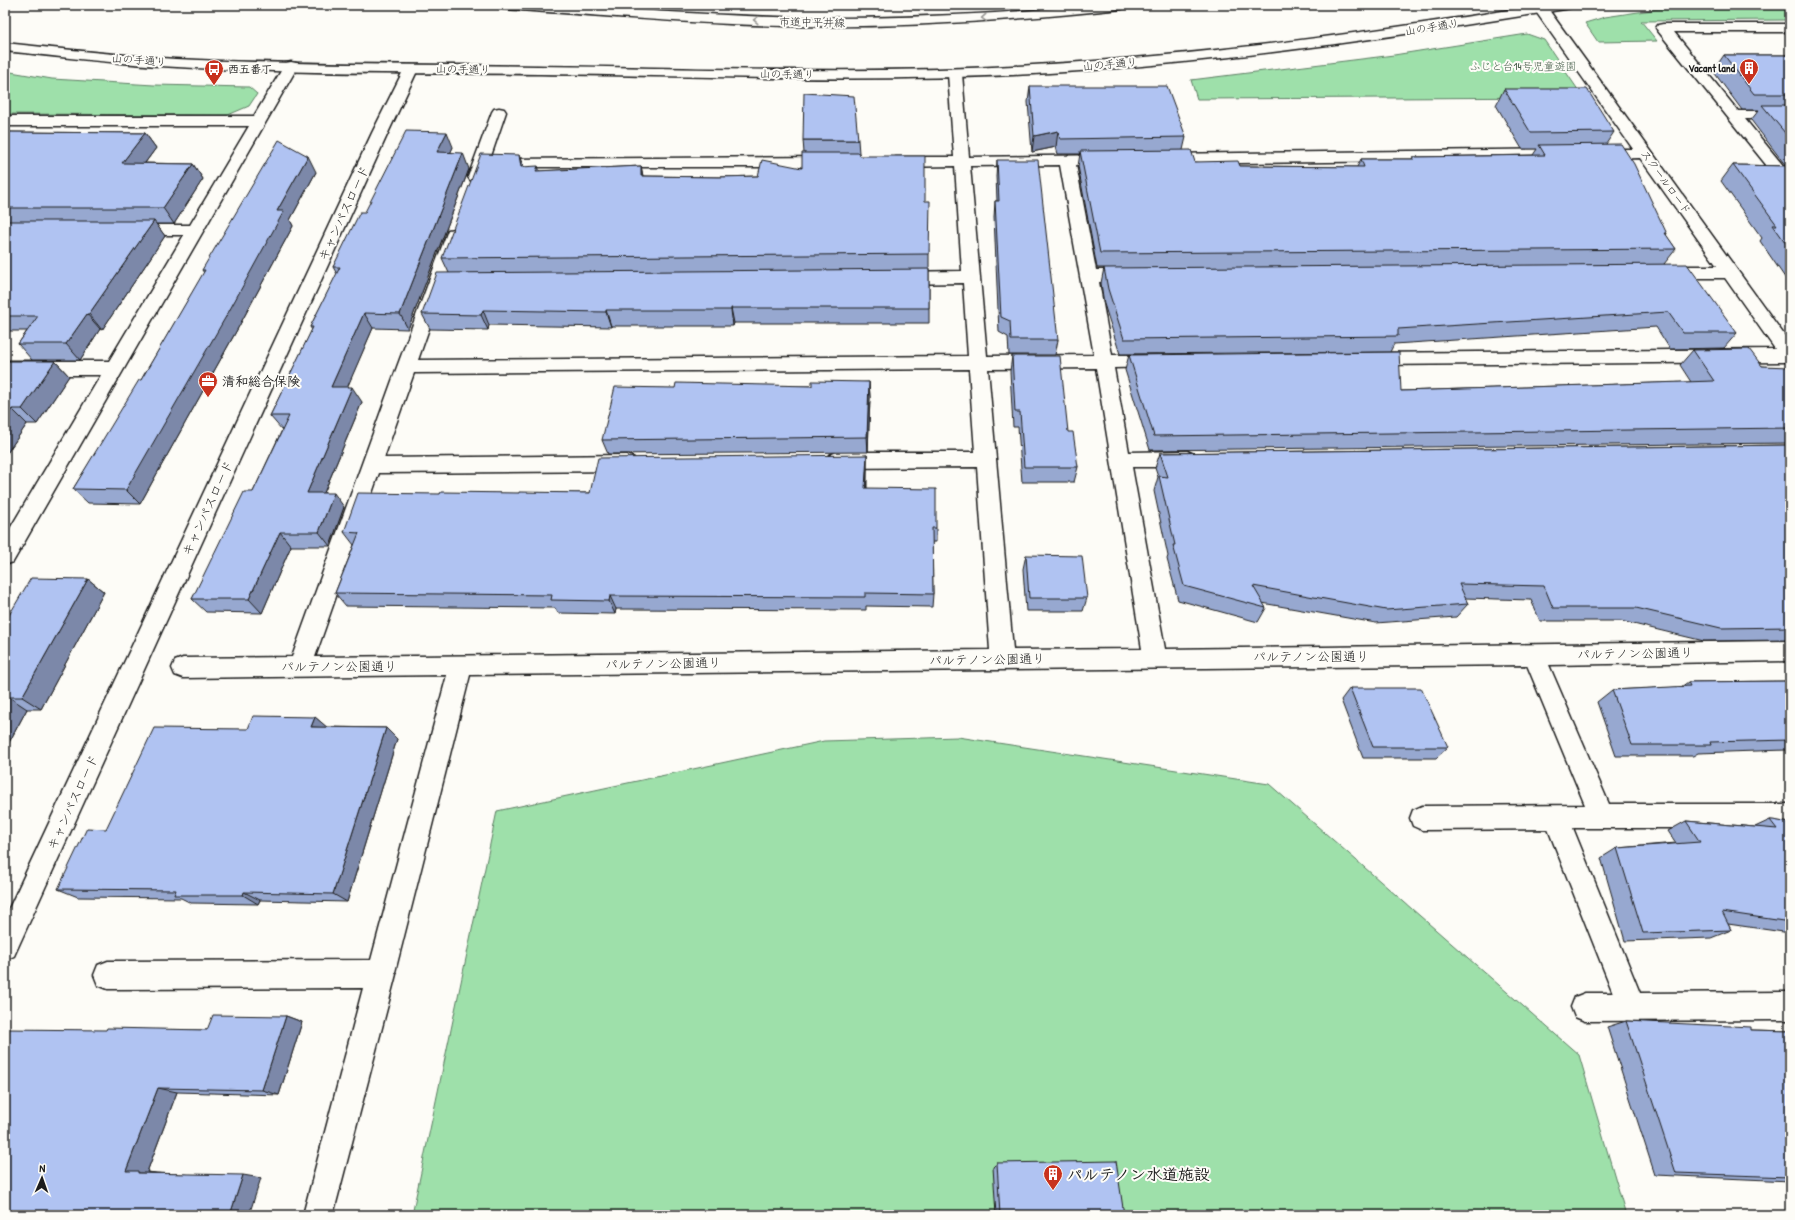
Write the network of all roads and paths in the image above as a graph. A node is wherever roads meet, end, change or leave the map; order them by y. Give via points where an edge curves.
1 (504, 5) edge
2 (1120, 5) edge
3 (1565, 5) edge
4 (1541, 9) junction
5 (1790, 28) edge
6 (5, 47) edge
7 (291, 66) junction
8 (411, 69) junction
9 (955, 74) junction
10 (499, 112) dead end
11 (1733, 115) junction
12 (1790, 115) edge
13 (5, 121) edge
14 (258, 121) junction
15 (1646, 153) junction
16 (1146, 159) edge
17 (1067, 160) junction
18 (1123, 160) edge
19 (844, 162) edge
20 (883, 162) edge
21 (962, 162) junction
22 (481, 163) junction
23 (1790, 184) edge
24 (470, 193) edge
25 (461, 215) edge
26 (116, 230) edge
27 (196, 230) junction
28 (1643, 272) edge
29 (1730, 272) junction
30 (1090, 276) junction
31 (1145, 276) edge
32 (971, 277) junction
33 (883, 278) edge
34 (1790, 356) edge
35 (1352, 360) edge
36 (1176, 361) edge
37 (1104, 362) junction
38 (978, 364) junction
39 (406, 367) junction
40 (5, 368) edge
41 (114, 368) junction
42 (986, 459) junction
43 (1208, 459) edge
44 (1121, 460) junction
45 (819, 461) edge
46 (643, 463) edge
47 (372, 466) junction
48 (7, 548) edge
49 (1790, 651) edge
50 (1534, 655) junction
51 (1154, 657) junction
52 (1002, 659) junction
53 (462, 666) junction
54 (300, 667) junction
55 (183, 668) dead end
56 (1602, 816) junction
57 (1790, 816) edge
58 (1556, 817) junction
59 (1422, 818) dead end
60 (5, 947) edge
61 (382, 974) junction
62 (108, 975) dead end
63 (1790, 1006) edge
64 (1585, 1007) dead end
65 (1632, 1007) junction
66 (318, 1215) edge

2 -> 1 street, 市道中平井線 via 960,20 871,22 785,22
3 - 4 street, 山の手通り
4 - 9 street, 山の手通り via 1387,34 1245,53
4 - 15 street, スクールロード
5 - 11 street via 1663,28
6 - 7 street, 山の手通り via 178,63
7 - 8 street, 山の手通り
7 - 14 street
8 - 9 street, 山の手通り
8 - 60 street, キャンパスロード
9 - 21 street
10 - 22 street
11 - 12 street
11 - 23 street
13 - 14 street
14 - 27 street
15 - 16 street
15 - 29 street, スクールロード
17 - 18 street
17 - 21 street
17 - 30 street
19 - 22 street
20 - 21 street
21 - 32 street
22 - 24 street
25 - 39 street via 444,281
26 - 27 street
27 - 41 street
28 - 29 street
29 - 34 street, スクールロード
30 - 31 street
30 - 37 street
32 - 33 street
32 - 38 street
34 - 35 street
36 - 37 street
37 - 38 street
37 - 44 street
38 - 39 street
38 - 42 street
39 - 47 street
40 - 41 street
41 - 48 street
42 - 45 street
42 - 52 street
43 - 44 street
44 - 51 street
46 - 47 street
47 - 54 street
49 - 50 street, パルテノン公園通り
50 - 51 street, パルテノン公園通り
50 - 56 street
51 - 52 street, パルテノン公園通り
52 - 53 street, パルテノン公園通り
53 - 54 street, パルテノン公園通り
53 - 61 street
54 - 55 street, パルテノン公園通り
56 - 57 street
56 - 58 street
58 - 59 street
58 - 65 street
61 - 62 street
61 - 66 street
63 - 65 street
64 - 65 street

